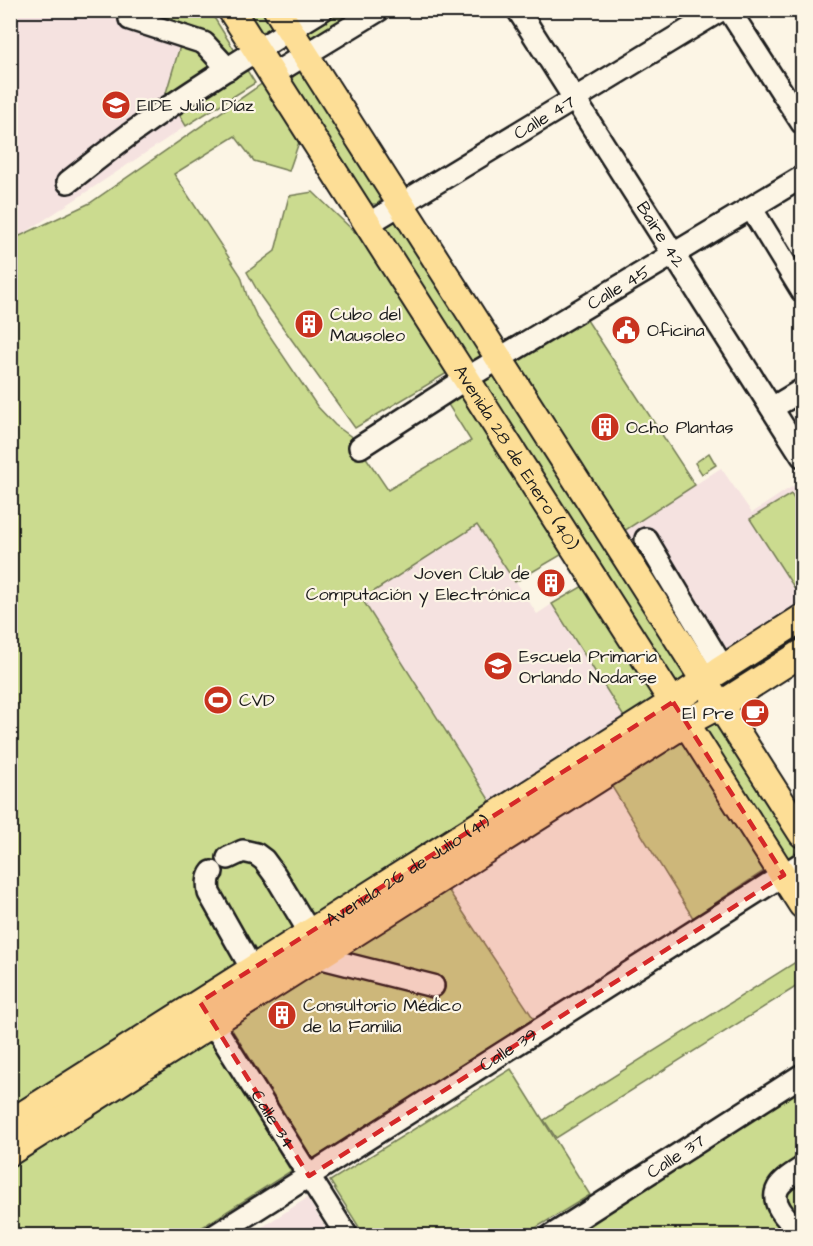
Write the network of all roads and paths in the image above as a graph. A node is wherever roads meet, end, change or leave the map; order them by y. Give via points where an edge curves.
1 (231, 10) edge
2 (322, 10) edge
3 (379, 10) edge
4 (518, 10) edge
5 (721, 10) edge
6 (729, 10) edge
7 (130, 19) dead end
8 (283, 20) edge
9 (257, 50) junction
10 (306, 55) junction
11 (228, 69) junction
12 (272, 75) junction
13 (574, 99) junction
14 (802, 123) edge
15 (802, 177) edge
16 (68, 182) dead end
17 (400, 204) junction
18 (751, 208) junction
19 (368, 224) junction
20 (674, 255) junction
21 (802, 291) edge
22 (499, 359) junction
23 (467, 378) junction
24 (802, 390) edge
25 (772, 408) junction
26 (360, 447) dead end
27 (802, 456) edge
28 (646, 539) dead end
29 (802, 618) edge
30 (802, 653) edge
31 (714, 674) junction
32 (720, 705) junction
33 (680, 712) junction
34 (802, 834) edge
35 (793, 869) edge
36 (802, 905) edge
37 (310, 933) junction
38 (318, 957) junction
39 (252, 969) junction
40 (432, 986) dead end
41 (206, 1013) junction
42 (802, 1075) edge
43 (10, 1122) edge
44 (10, 1152) edge
45 (801, 1173) edge
46 (309, 1176) junction
47 (797, 1218) edge
48 (214, 1236) edge
49 (347, 1236) edge
50 (551, 1236) edge

1 - 9 main road, Avenida 28 de Enero (40)
2 - 8 street
3 - 10 street
4 - 13 street, Baire 42
5 - 13 street, Calle 47
6 - 14 street
7 - 11 street via 204,43
8 - 9 street
8 - 10 main road, Avenida 28 de Enero (40)
9 - 11 street
9 - 12 main road, Avenida 28 de Enero (40)
10 - 12 street
10 - 17 main road, Avenida 28 de Enero (40)
11 - 16 street
12 - 19 main road, Avenida 28 de Enero (40)
13 - 17 street, Calle 47
13 - 20 street, Baire 42
15 - 18 street, Calle 45
17 - 19 street, Calle 47
17 - 22 main road, Avenida 28 de Enero (40)
18 - 20 street, Calle 45
18 - 21 street
19 - 23 main road, Avenida 28 de Enero (40)
20 - 22 street, Calle 45
20 - 25 street, Baire 42
22 - 23 street, Calle 45
22 - 31 main road, Avenida 28 de Enero (40)
23 - 26 street, Calle 45
23 - 33 main road, Avenida 28 de Enero (40)
24 - 25 street
25 - 27 street, Baire 42
28 - 31 street
29 - 31 main road, Avenida 26 de Julio (41)
30 - 32 main road, Avenida 26 de Julio (41)
31 - 32 main road, Avenida 28 de Enero (40)
31 - 33 main road, Avenida 26 de Julio (41)
32 - 33 main road, Avenida 26 de Julio (41)
32 - 34 main road, Avenida 28 de Enero (40)
33 - 35 main road, Avenida 28 de Enero (40)
33 - 37 main road, Avenida 26 de Julio (41)
33 - 38 main road, Avenida 26 de Julio (41)
35 - 36 main road, Avenida 28 de Enero (40)
35 - 46 street, Calle 39
37 - 39 main road, Avenida 26 de Julio (41)
37 - 39 street via 264,860 243,851 220,865 209,875 209,893
38 - 40 street
38 - 41 main road, Avenida 26 de Julio (41)
39 - 41 main road, Avenida 26 de Julio (41)
41 - 43 main road, Avenida 26 de Julio (41)
41 - 44 main road, Avenida 26 de Julio (41)
41 - 46 street, Calle 34
42 - 50 street, Calle 37
45 - 47 street via 782,1182 776,1192 776,1204
46 - 48 street, Calle 39
46 - 49 street, Calle 34

